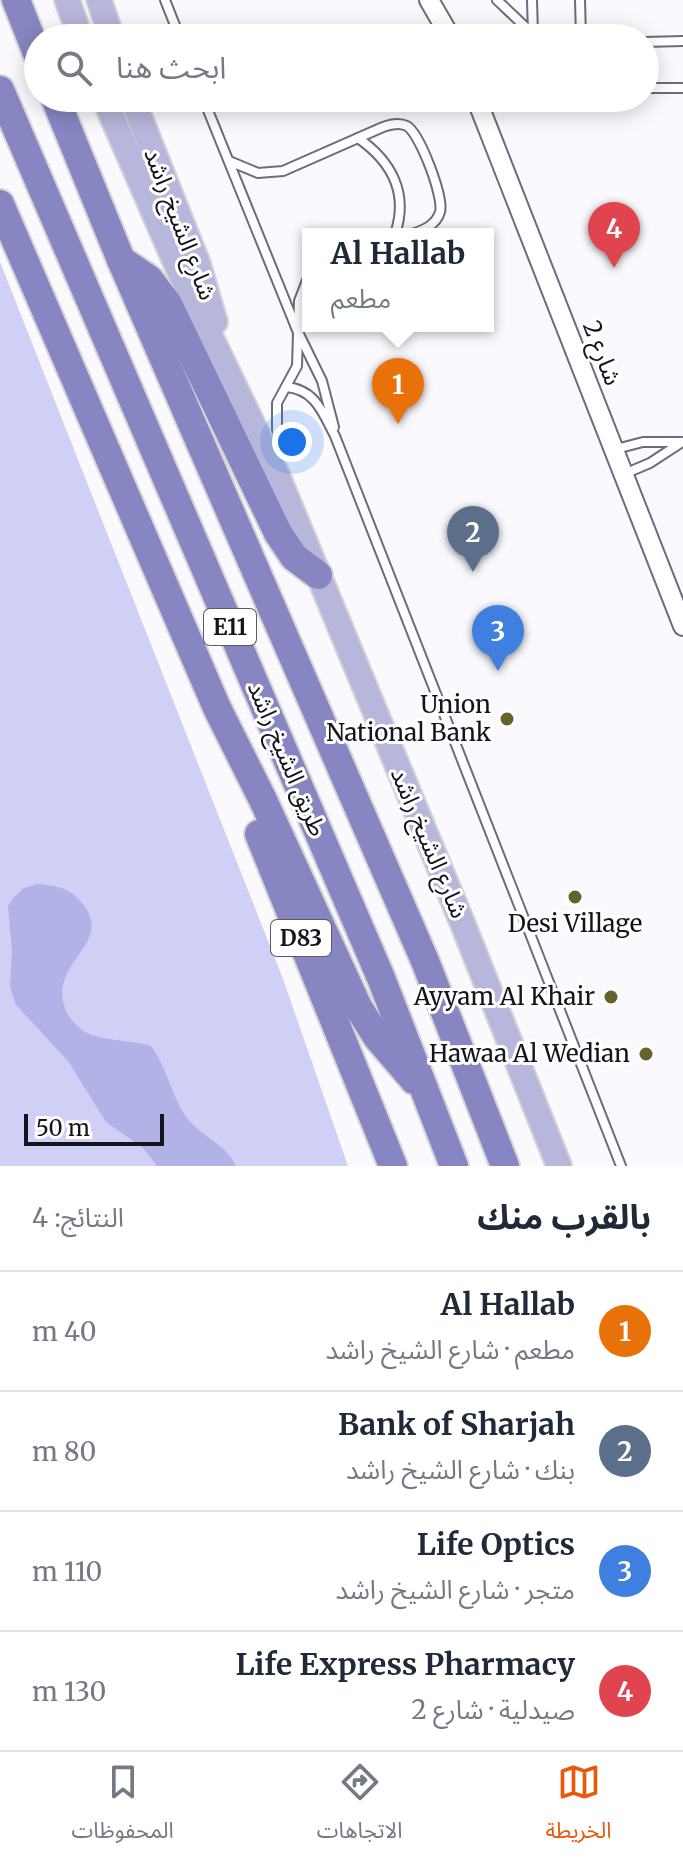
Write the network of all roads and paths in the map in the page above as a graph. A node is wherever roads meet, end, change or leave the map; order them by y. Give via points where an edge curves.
1 (16, 0) edge
2 (67, 0) edge
3 (99, 0) edge
4 (165, 0) edge
5 (429, 0) edge
6 (443, 0) edge
7 (497, 0) edge
8 (532, 0) edge
9 (580, 0) edge
10 (25, 24) edge
11 (76, 24) edge
12 (107, 24) edge
13 (174, 24) edge
14 (444, 24) edge
15 (449, 24) edge
16 (522, 24) edge
17 (534, 24) edge
18 (581, 24) edge
19 (683, 41) edge
20 (659, 42) edge
21 (659, 88) edge
22 (683, 88) edge
23 (0, 90) edge
24 (61, 112) edge
25 (110, 112) edge
26 (138, 112) edge
27 (209, 112) edge
28 (482, 112) edge
29 (358, 138) junction
30 (228, 161) junction
31 (0, 204) edge
32 (396, 228) edge
33 (426, 228) edge
34 (121, 260) junction
35 (302, 288) edge
36 (297, 330) junction
37 (218, 352) junction
38 (286, 387) junction
39 (335, 436) junction
40 (682, 442) edge
41 (614, 450) junction
42 (623, 474) junction
43 (278, 477) junction
44 (318, 575) junction
45 (683, 626) edge
46 (217, 708) junction
47 (425, 1091) junction
48 (393, 1166) edge
49 (454, 1166) edge
50 (505, 1166) edge
51 (559, 1166) edge
52 (621, 1166) edge

1 - 10 highway
2 - 11 main road
3 - 12 main road
4 - 13 lane
5 - 14 street
6 - 15 street
7 - 16 lane
8 - 17 lane
9 - 18 lane
19 - 20 lane
21 - 22 lane
23 - 47 highway, طريق الشيخ راشد / E11
24 - 34 highway, طريق الشيخ راشد / E11
25 - 37 main road, شارع الشيخ راشد
26 - 37 main road, شارع الشيخ راشد via 203,278
27 - 30 lane
28 - 41 street, شارع 2
29 - 30 lane via 275,173 249,171
29 - 32 lane via 388,164 397,182 401,202
29 - 33 lane via 400,123 414,132 441,203 435,221
30 - 36 lane
31 - 46 highway
34 - 44 highway via 149,279 168,304 278,533 294,557
34 - 50 highway, طريق الشيخ راشد / E11 via 425,961
35 - 36 lane
36 - 38 lane via 297,366
36 - 39 lane via 322,381
37 - 43 main road, شارع الشيخ راشد
38 - 39 lane via 315,399
38 - 43 lane via 275,414
39 - 52 lane
40 - 41 lane via 643,442
40 - 42 lane
41 - 42 street, شارع 2
42 - 45 street, شارع 2
43 - 44 main road, شارع الشيخ راشد
44 - 51 main road, شارع الشيخ راشد
46 - 47 highway via 358,1007 399,1065
46 - 48 highway, D83 via 263,844
47 - 49 highway, طريق الشيخ راشد / E11

